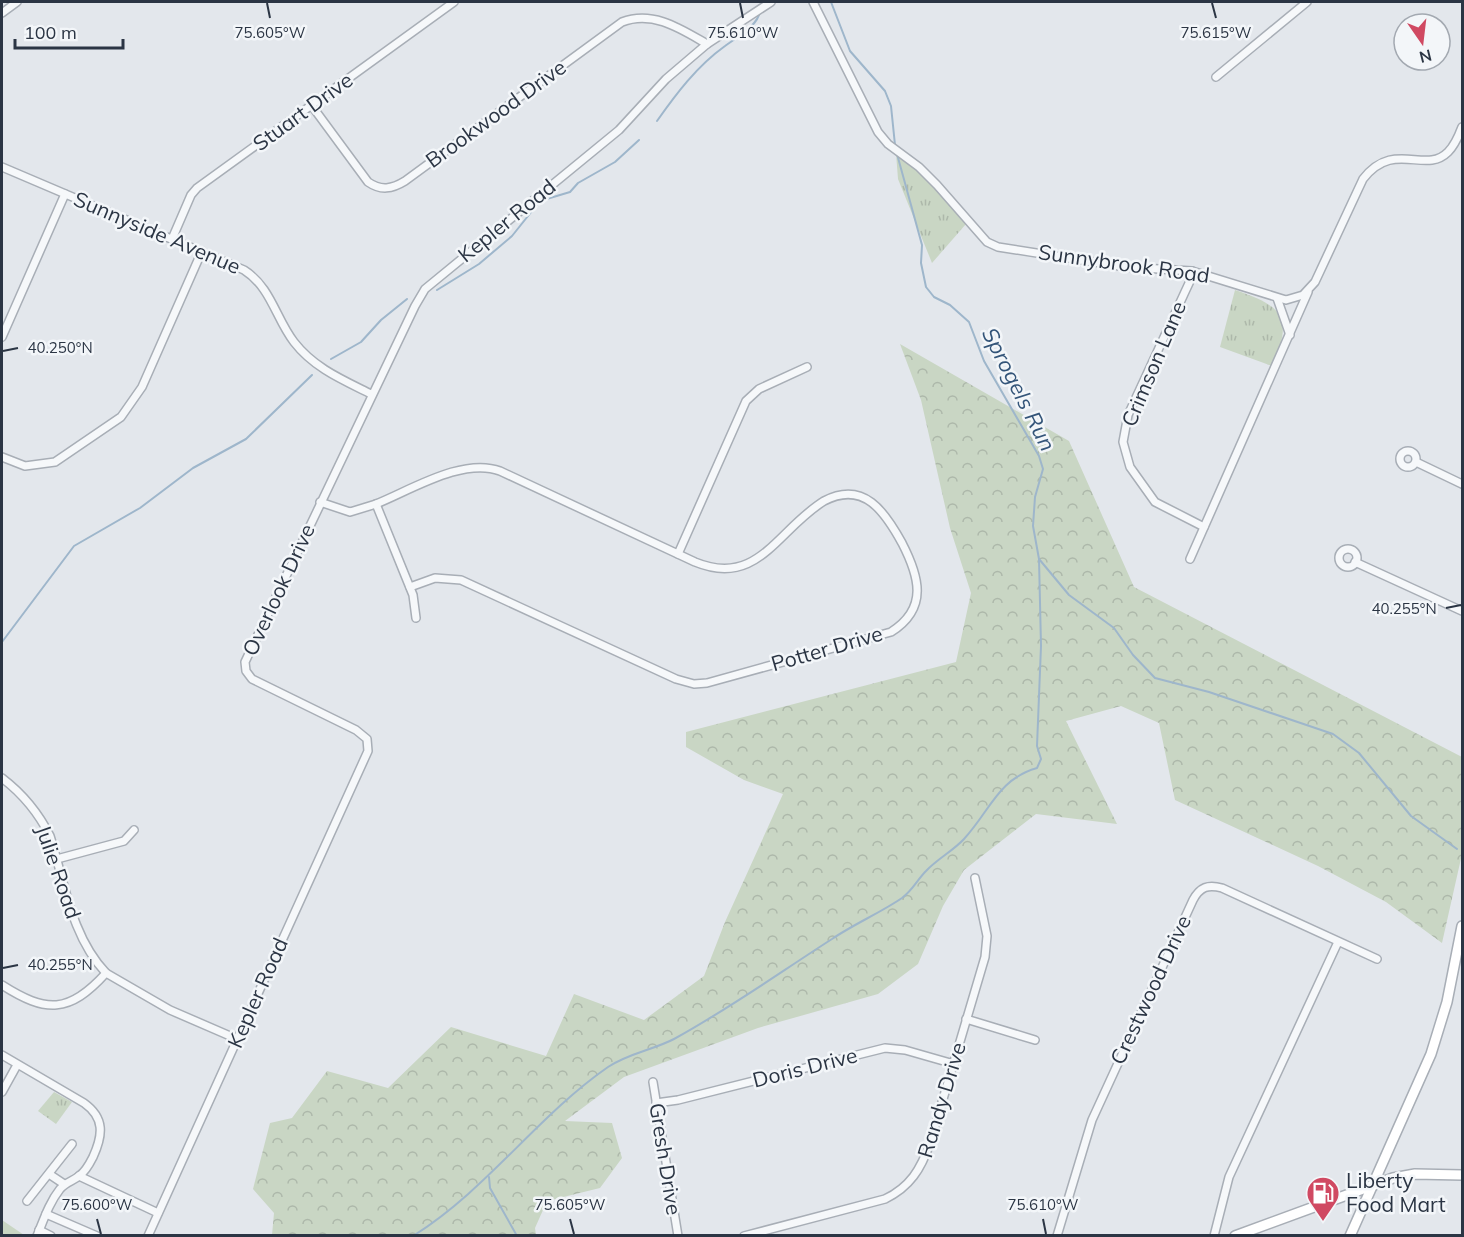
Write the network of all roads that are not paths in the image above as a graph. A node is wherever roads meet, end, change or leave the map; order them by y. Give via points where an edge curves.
1 (16, 2) edge
2 (454, 2) edge
3 (813, 2) edge
4 (1306, 2) edge
5 (768, 4) edge
6 (2, 13) edge
7 (707, 44) junction
8 (1216, 77) dead end
9 (312, 106) junction
10 (1462, 127) edge
11 (2, 167) edge
12 (65, 194) junction
13 (172, 239) junction
14 (202, 251) junction
15 (1191, 271) junction
16 (1310, 289) junction
17 (1277, 298) junction
18 (1290, 334) junction
19 (2, 337) edge
20 (807, 367) dead end
21 (371, 394) junction
22 (2, 457) edge
23 (1416, 462) dead end
24 (1462, 484) edge
25 (320, 502) junction
26 (376, 504) junction
27 (1204, 527) junction
28 (678, 554) junction
29 (1190, 559) dead end
30 (1356, 562) dead end
31 (410, 587) junction
32 (1462, 611) edge
33 (416, 618) dead end
34 (369, 751) joint
35 (2, 779) edge
36 (134, 830) dead end
37 (57, 859) junction
38 (975, 878) dead end
39 (1462, 926) edge
40 (1338, 942) junction
41 (1377, 959) dead end
42 (106, 973) junction
43 (2, 985) edge
44 (966, 1019) junction
45 (237, 1039) junction
46 (1035, 1040) dead end
47 (2, 1055) edge
48 (954, 1064) junction
49 (17, 1065) junction
50 (653, 1082) dead end
51 (2, 1092) edge
52 (656, 1103) junction
53 (72, 1144) dead end
54 (49, 1174) junction
55 (1462, 1175) edge
56 (79, 1176) junction
57 (64, 1184) junction
58 (1373, 1184) junction
59 (27, 1201) dead end
60 (158, 1213) junction
61 (46, 1214) junction
62 (38, 1233) edge
63 (51, 1236) edge
64 (97, 1236) edge
65 (148, 1236) edge
66 (678, 1236) edge
67 (744, 1236) edge
68 (1057, 1236) edge
69 (1214, 1236) edge
70 (1235, 1236) edge
71 (1350, 1236) edge

1 - 6 street
2 - 9 street, Stuart Drive
3 - 15 street, Sunnybrook Road via 873,124 888,144 937,185 994,246 1126,267
4 - 8 street
5 - 7 street, Kepler Road
7 - 9 street, Brookwood Drive via 650,18 622,22 389,188 368,182
7 - 21 street, Kepler Road via 666,79 618,130 425,289
9 - 13 street, Stuart Drive via 195,191
10 - 16 street via 1450,149 1440,157 1391,158 1372,169
11 - 12 street, Sunnyside Avenue
12 - 13 street, Sunnyside Avenue
12 - 19 street
13 - 14 street, Sunnyside Avenue
14 - 21 street, Sunnyside Avenue via 252,275 305,354 332,375
14 - 22 street via 142,387 120,417 56,462 25,466
15 - 17 street, Sunnybrook Road
15 - 27 street, Crimson Lane via 1190,281 1128,415 1123,437 1130,467 1150,496 1166,509
16 - 17 street via 1298,298
16 - 18 street
17 - 18 street
18 - 27 street
20 - 28 street via 759,389 746,401
21 - 25 street, Kepler Road
23 - 24 street
25 - 26 street, Potter Drive via 350,512
25 - 34 street, Overlook Drive via 256,635 245,667 261,685 356,730 366,739
26 - 28 street, Potter Drive via 462,469 485,466
26 - 31 street
27 - 29 street
28 - 31 street, Potter Drive via 716,570 738,569 756,559 820,503 838,496 855,496 877,505 889,519 914,570 917,599 901,625 884,634 694,684 676,680 461,580 435,578
30 - 32 street
31 - 33 street
34 - 45 street, Kepler Road
35 - 37 street, Julie Road via 36,811
36 - 37 street via 124,841
37 - 42 street, Julie Road via 80,937
38 - 44 street, Randy Drive via 987,946
39 - 58 street via 1447,1002 1431,1054
40 - 41 street, Crestwood Drive
40 - 68 street, Crestwood Drive via 1222,888 1206,886 1197,892 1092,1120
40 - 69 street via 1229,1177
42 - 43 street via 79,999 59,1005 35,1003
42 - 45 street via 170,1010
44 - 46 street
44 - 48 street, Randy Drive
45 - 60 street, Kepler Road
47 - 49 street
48 - 52 street, Doris Drive via 885,1048
48 - 67 street, Randy Drive via 922,1166 905,1187 871,1204
49 - 51 street
49 - 56 street via 84,1103 99,1118 99,1142
50 - 52 street, Gresh Drive
52 - 66 street, Gresh Drive
53 - 54 street
54 - 57 street
54 - 59 street
55 - 58 street via 1406,1175
56 - 57 street
56 - 60 street
57 - 61 street
58 - 70 street
58 - 71 street
60 - 65 street, Kepler Road
61 - 62 street
61 - 64 street
62 - 63 street

